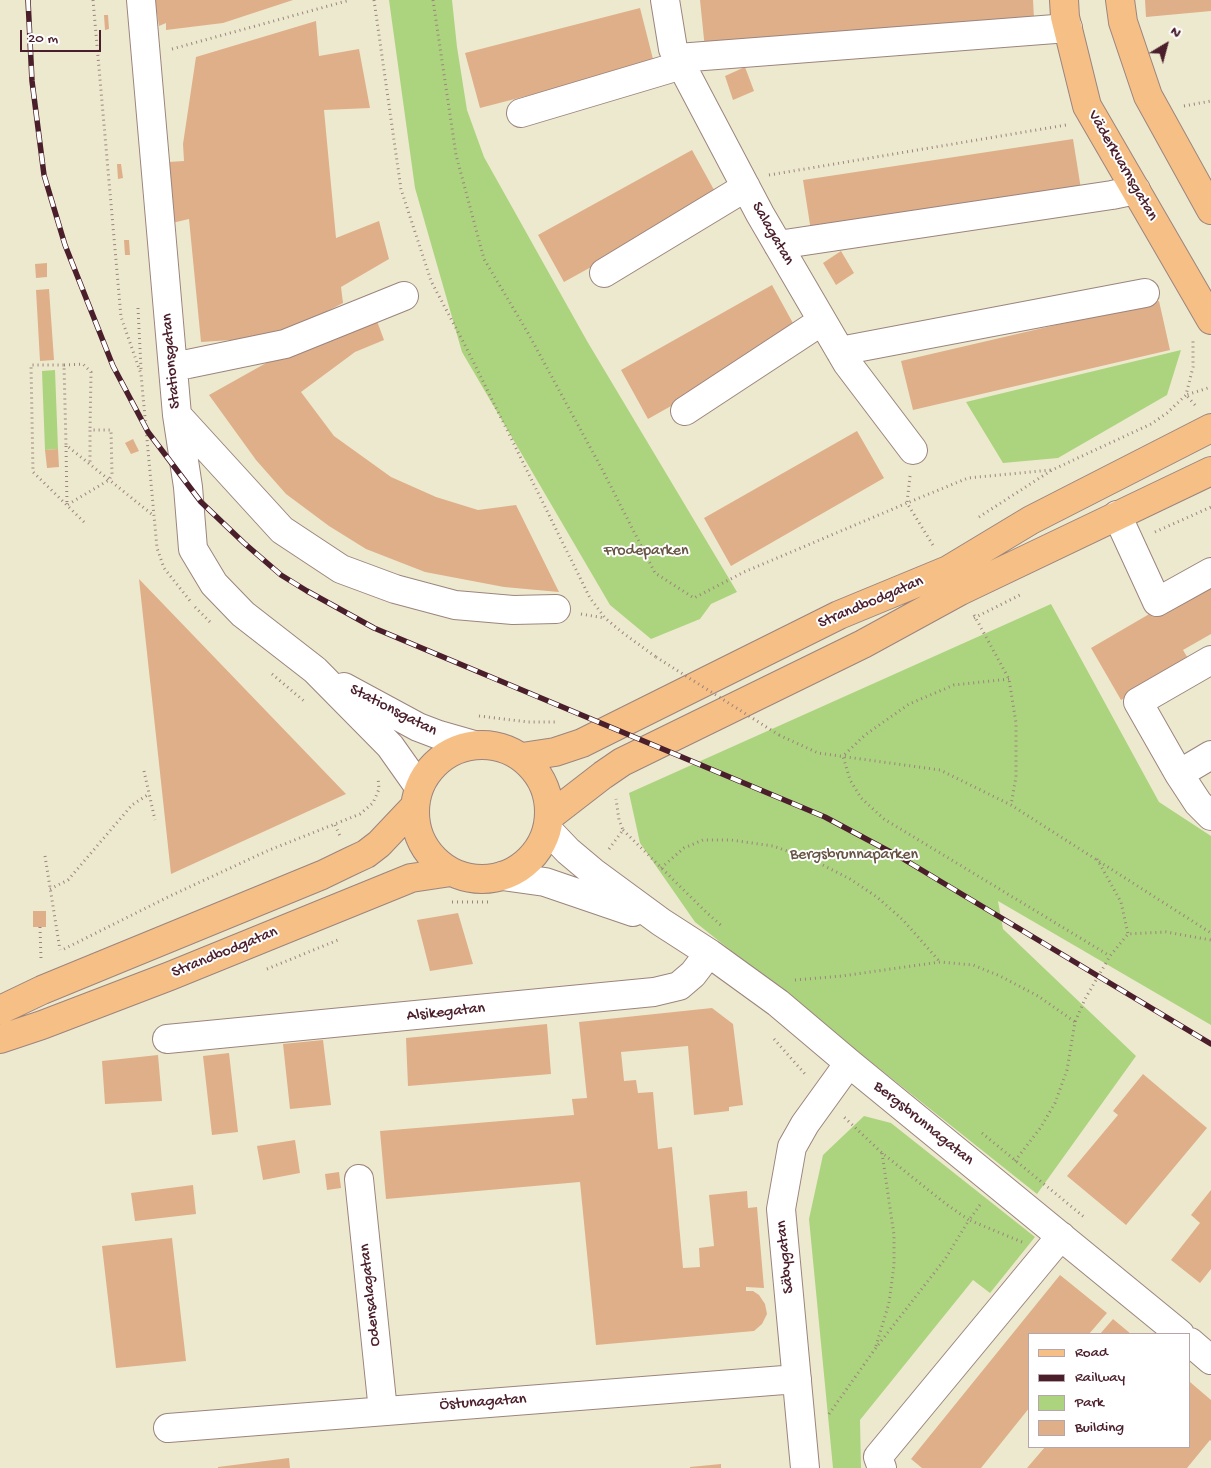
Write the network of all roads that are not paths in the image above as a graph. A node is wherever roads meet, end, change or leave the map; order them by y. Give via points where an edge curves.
1 (141, 0) edge
2 (665, 0) edge
3 (1064, 0) edge
4 (1120, 0) edge
5 (1068, 28) junction
6 (680, 62) junction
7 (521, 113) dead end
8 (744, 183) junction
9 (1136, 190) junction
10 (1211, 210) edge
11 (778, 245) junction
12 (604, 273) dead end
13 (1145, 293) dead end
14 (404, 296) dead end
15 (822, 321) junction
16 (1200, 327) edge
17 (840, 351) junction
18 (173, 366) junction
19 (685, 411) dead end
20 (177, 416) junction
21 (1211, 428) edge
22 (913, 450) road end
23 (1211, 471) edge
24 (1116, 515) junction
25 (1211, 572) edge
26 (556, 609) dead end
27 (1211, 660) edge
28 (314, 670) junction
29 (474, 745) junction
30 (1211, 755) edge
31 (522, 757) junction
32 (1179, 774) junction
33 (417, 797) junction
34 (1211, 816) edge
35 (549, 823) junction
36 (451, 872) junction
37 (498, 889) junction
38 (661, 922) junction
39 (709, 952) junction
40 (0, 1010) edge
41 (0, 1039) edge
42 (167, 1039) dead end
43 (849, 1063) junction
44 (359, 1178) dead end
45 (1060, 1236) junction
46 (1179, 1333) edge
47 (1191, 1343) edge
48 (1211, 1360) edge
49 (797, 1379) junction
50 (382, 1411) junction
51 (168, 1428) dead end
52 (805, 1468) edge
53 (882, 1468) edge

1 - 18 street, Stationsgatan
2 - 6 street, Salagatan via 673,49
3 - 5 main road, Väderkvarnsgatan
4 - 10 main road via 1123,22 1148,96
5 - 6 street
5 - 9 main road, Väderkvarnsgatan via 1087,106
6 - 7 street
6 - 8 street, Salagatan
8 - 11 street, Salagatan
8 - 12 street
9 - 11 street
9 - 16 main road, Väderkvarnsgatan
11 - 15 street, Salagatan
13 - 17 street
14 - 18 street via 286,344
15 - 17 street, Salagatan
15 - 19 street
17 - 22 street, Salagatan
18 - 20 street, Stationsgatan
20 - 26 street via 282,530 341,569 395,589 455,605 513,610
20 - 28 street, Stationsgatan via 188,486 192,549 214,584 243,614
21 - 31 main road, Strandbodgatan via 1032,520 948,570 839,615 582,743 555,752
23 - 24 main road, Strandbodgatan
24 - 25 street via 1156,602
24 - 35 main road, Strandbodgatan via 622,762 596,779
27 - 32 street via 1138,702
28 - 29 street, Stationsgatan via 418,727
28 - 33 street, Stationsgatan via 390,746
29 - 31 main road via 499,746
29 - 33 main road via 457,749 441,758 432,767
30 - 32 street
31 - 35 main road via 544,783 548,793
32 - 34 street
33 - 36 main road via 416,826 421,839 436,861
33 - 40 main road via 379,844 359,857
35 - 37 main road via 536,854
35 - 38 street, Bergsbrunnagatan via 568,850
36 - 37 main road via 480,879
36 - 41 main road, Strandbodgatan via 412,878 170,976
37 - 38 street, Bergsbrunnagatan via 546,882
38 - 39 street, Bergsbrunnagatan
39 - 42 street, Alsikegatan via 693,974 679,986 654,992
39 - 43 street, Bergsbrunnagatan via 778,1003
43 - 45 street, Bergsbrunnagatan
43 - 49 street, Säbygatan via 792,1147 786,1175 781,1209
44 - 50 street, Odensalagatan
45 - 46 street, Bergsbrunnagatan
45 - 53 street via 878,1457
47 - 48 street
49 - 50 street, Östunagatan
49 - 52 street, Säbygatan
50 - 51 street, Östunagatan

